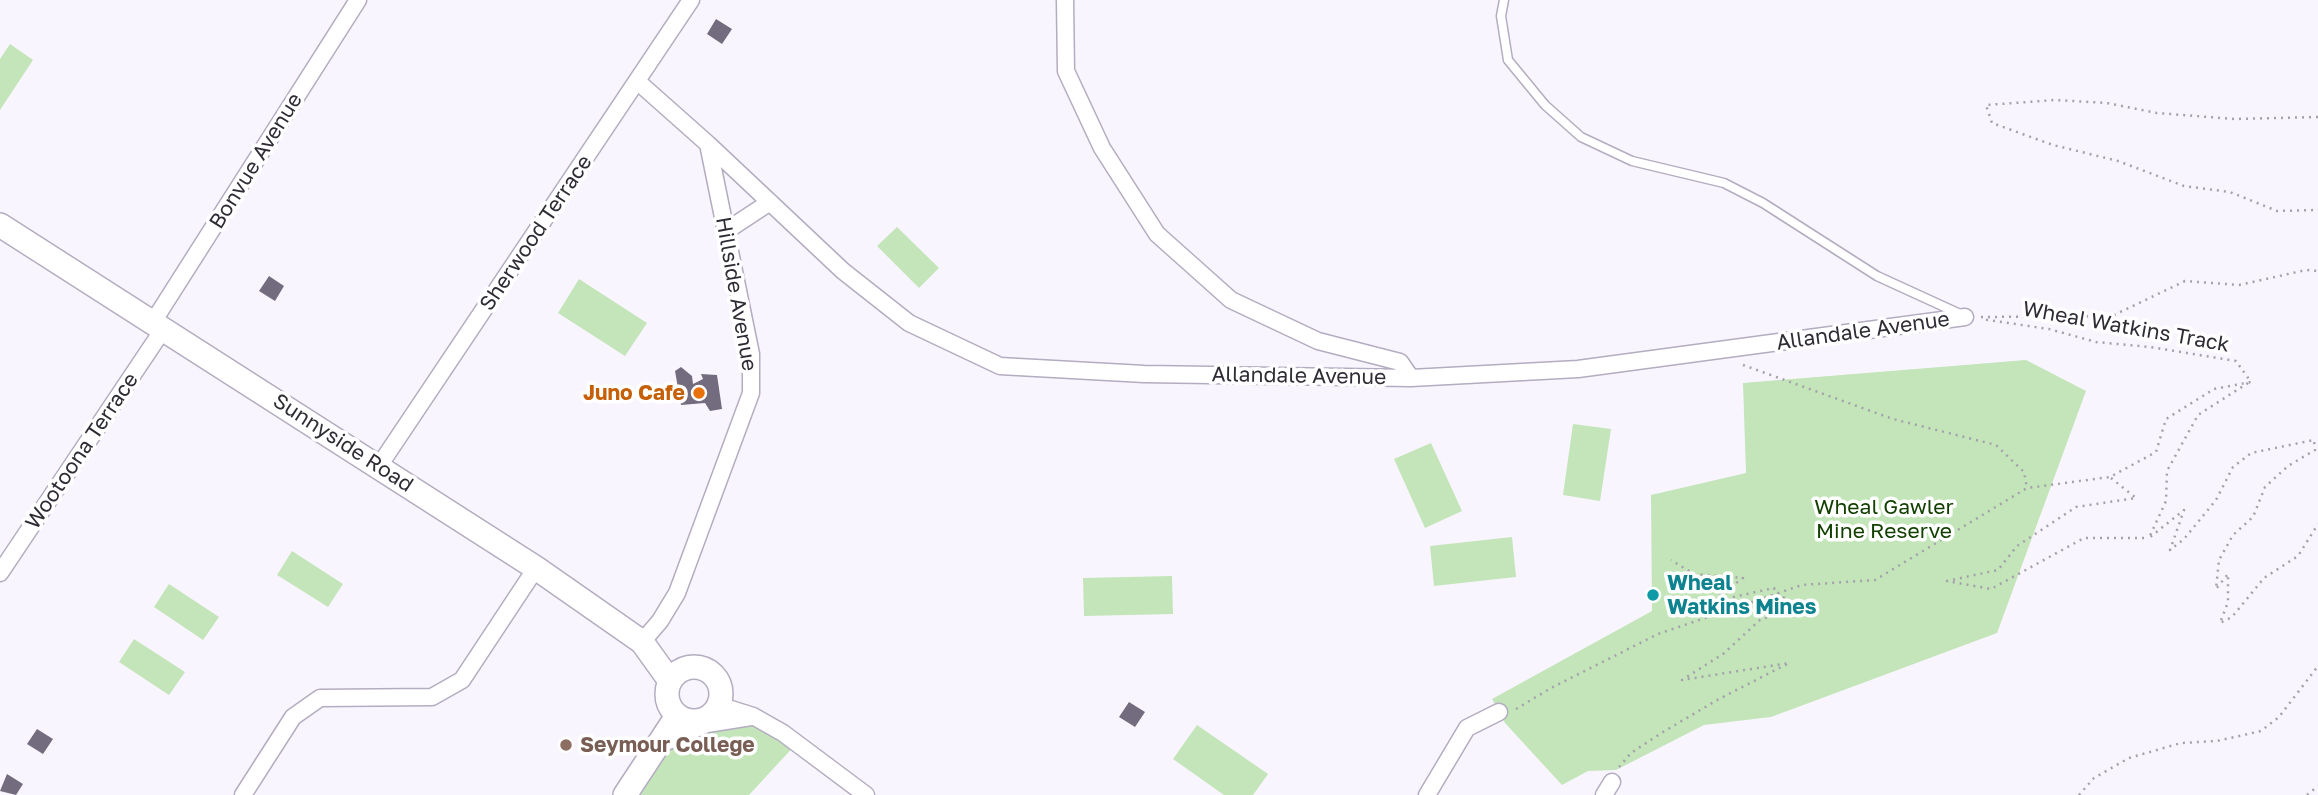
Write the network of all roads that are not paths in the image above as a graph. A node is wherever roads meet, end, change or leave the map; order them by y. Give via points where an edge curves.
1 (358, 0) edge
2 (691, 0) edge
3 (1065, 0) edge
4 (1504, 0) edge
5 (637, 81) junction
6 (708, 144) junction
7 (769, 202) junction
8 (0, 225) edge
9 (726, 231) junction
10 (1965, 317) joint
11 (159, 325) junction
12 (1411, 378) junction
13 (379, 466) junction
14 (536, 568) junction
15 (0, 573) edge
16 (642, 642) junction
17 (670, 681) junction
18 (718, 705) junction
19 (1499, 712) road end
20 (677, 716) junction
21 (753, 716) junction
22 (657, 746) junction
23 (243, 795) edge
24 (625, 795) edge
25 (866, 795) edge
26 (1427, 795) edge

1 - 11 street, Bonvue Avenue
2 - 5 street, Sherwood Terrace
3 - 12 street via 1066,71 1102,148 1157,234 1231,300 1318,341 1400,362
4 - 10 lane via 1501,16 1508,60 1545,105 1580,136 1632,161 1724,183 1877,276
5 - 6 street
5 - 13 street, Sherwood Terrace
6 - 7 street, Allandale Avenue
6 - 9 street, Hillside Avenue
7 - 9 street
7 - 12 street, Allandale Avenue via 843,271 909,323 1000,366 1144,374
8 - 11 street, Sunnyside Road
9 - 16 street, Hillside Avenue via 751,354 751,393 677,593
10 - 12 street, Allandale Avenue via 1578,369
11 - 13 street, Sunnyside Road
11 - 15 street, Wootoona Terrace
13 - 14 street, Sunnyside Road
14 - 16 street, Sunnyside Road
14 - 23 street via 462,680 432,697 320,698 293,717
16 - 17 street, Sunnyside Road
17 - 18 street via 684,668 707,670 720,689
17 - 20 street via 668,703
18 - 20 street via 701,720
18 - 21 street
19 - 26 street via 1467,728
20 - 22 street
21 - 22 street via 707,724
21 - 25 street
22 - 24 street

